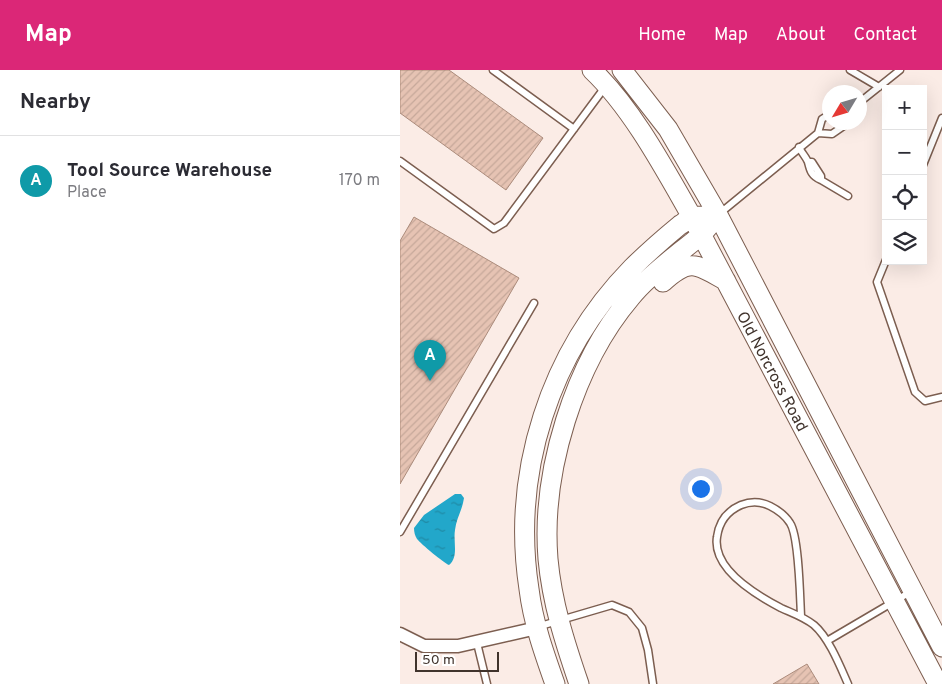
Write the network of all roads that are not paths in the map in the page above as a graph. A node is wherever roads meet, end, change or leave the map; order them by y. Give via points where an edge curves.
1 (493, 70) edge
2 (592, 70) edge
3 (622, 70) edge
4 (850, 70) edge
5 (900, 70) edge
6 (607, 84) junction
7 (879, 87) junction
8 (867, 96) edge
9 (942, 118) edge
10 (822, 119) edge
11 (574, 128) junction
12 (838, 130) edge
13 (818, 132) junction
14 (799, 148) junction
15 (927, 155) edge
16 (400, 161) edge
17 (848, 196) dead end
18 (718, 215) junction
19 (692, 217) junction
20 (702, 235) junction
21 (884, 265) edge
22 (726, 281) junction
23 (534, 303) dead end
24 (602, 336) junction
25 (942, 396) edge
26 (400, 532) edge
27 (913, 591) junction
28 (894, 601) junction
29 (801, 616) junction
30 (558, 621) junction
31 (537, 628) junction
32 (400, 634) edge
33 (827, 641) junction
34 (477, 643) junction
35 (942, 647) edge
36 (487, 684) edge
37 (555, 684) edge
38 (579, 684) edge
39 (652, 684) edge
40 (848, 684) edge
41 (938, 684) edge

1 - 11 lane
2 - 6 main road, Old Norcross Road
3 - 18 main road, Old Norcross Road via 668,129
4 - 7 lane
5 - 7 lane
6 - 11 lane
6 - 19 main road, Old Norcross Road via 653,150
7 - 8 lane
9 - 15 lane
10 - 13 lane
11 - 16 lane via 504,223 494,229
12 - 13 lane via 832,134
13 - 14 lane
14 - 17 lane via 814,178
14 - 18 lane
18 - 19 main road
18 - 20 main road
18 - 27 main road, Old Norcross Road
19 - 20 main road, Old Norcross Road
19 - 31 main road via 656,245 607,295 579,335 542,415 525,503 528,589
20 - 22 main road, Old Norcross Road
20 - 24 main road via 631,296
21 - 25 lane via 877,282 915,392 925,401
22 - 24 main road via 695,265 677,269
22 - 28 main road, Old Norcross Road
23 - 26 lane
24 - 30 main road via 575,391 558,444 547,517 548,559
27 - 28 lane
27 - 35 main road, Old Norcross Road
28 - 33 lane
28 - 41 main road, Old Norcross Road
29 - 29 lane via 791,524 784,515 757,502 735,508 718,526 718,557 742,583
29 - 33 lane via 816,626
30 - 31 lane
30 - 38 main road
30 - 39 lane via 612,605 629,612 642,628
31 - 34 street
31 - 37 main road
32 - 34 street via 424,646
33 - 40 lane
34 - 36 lane

